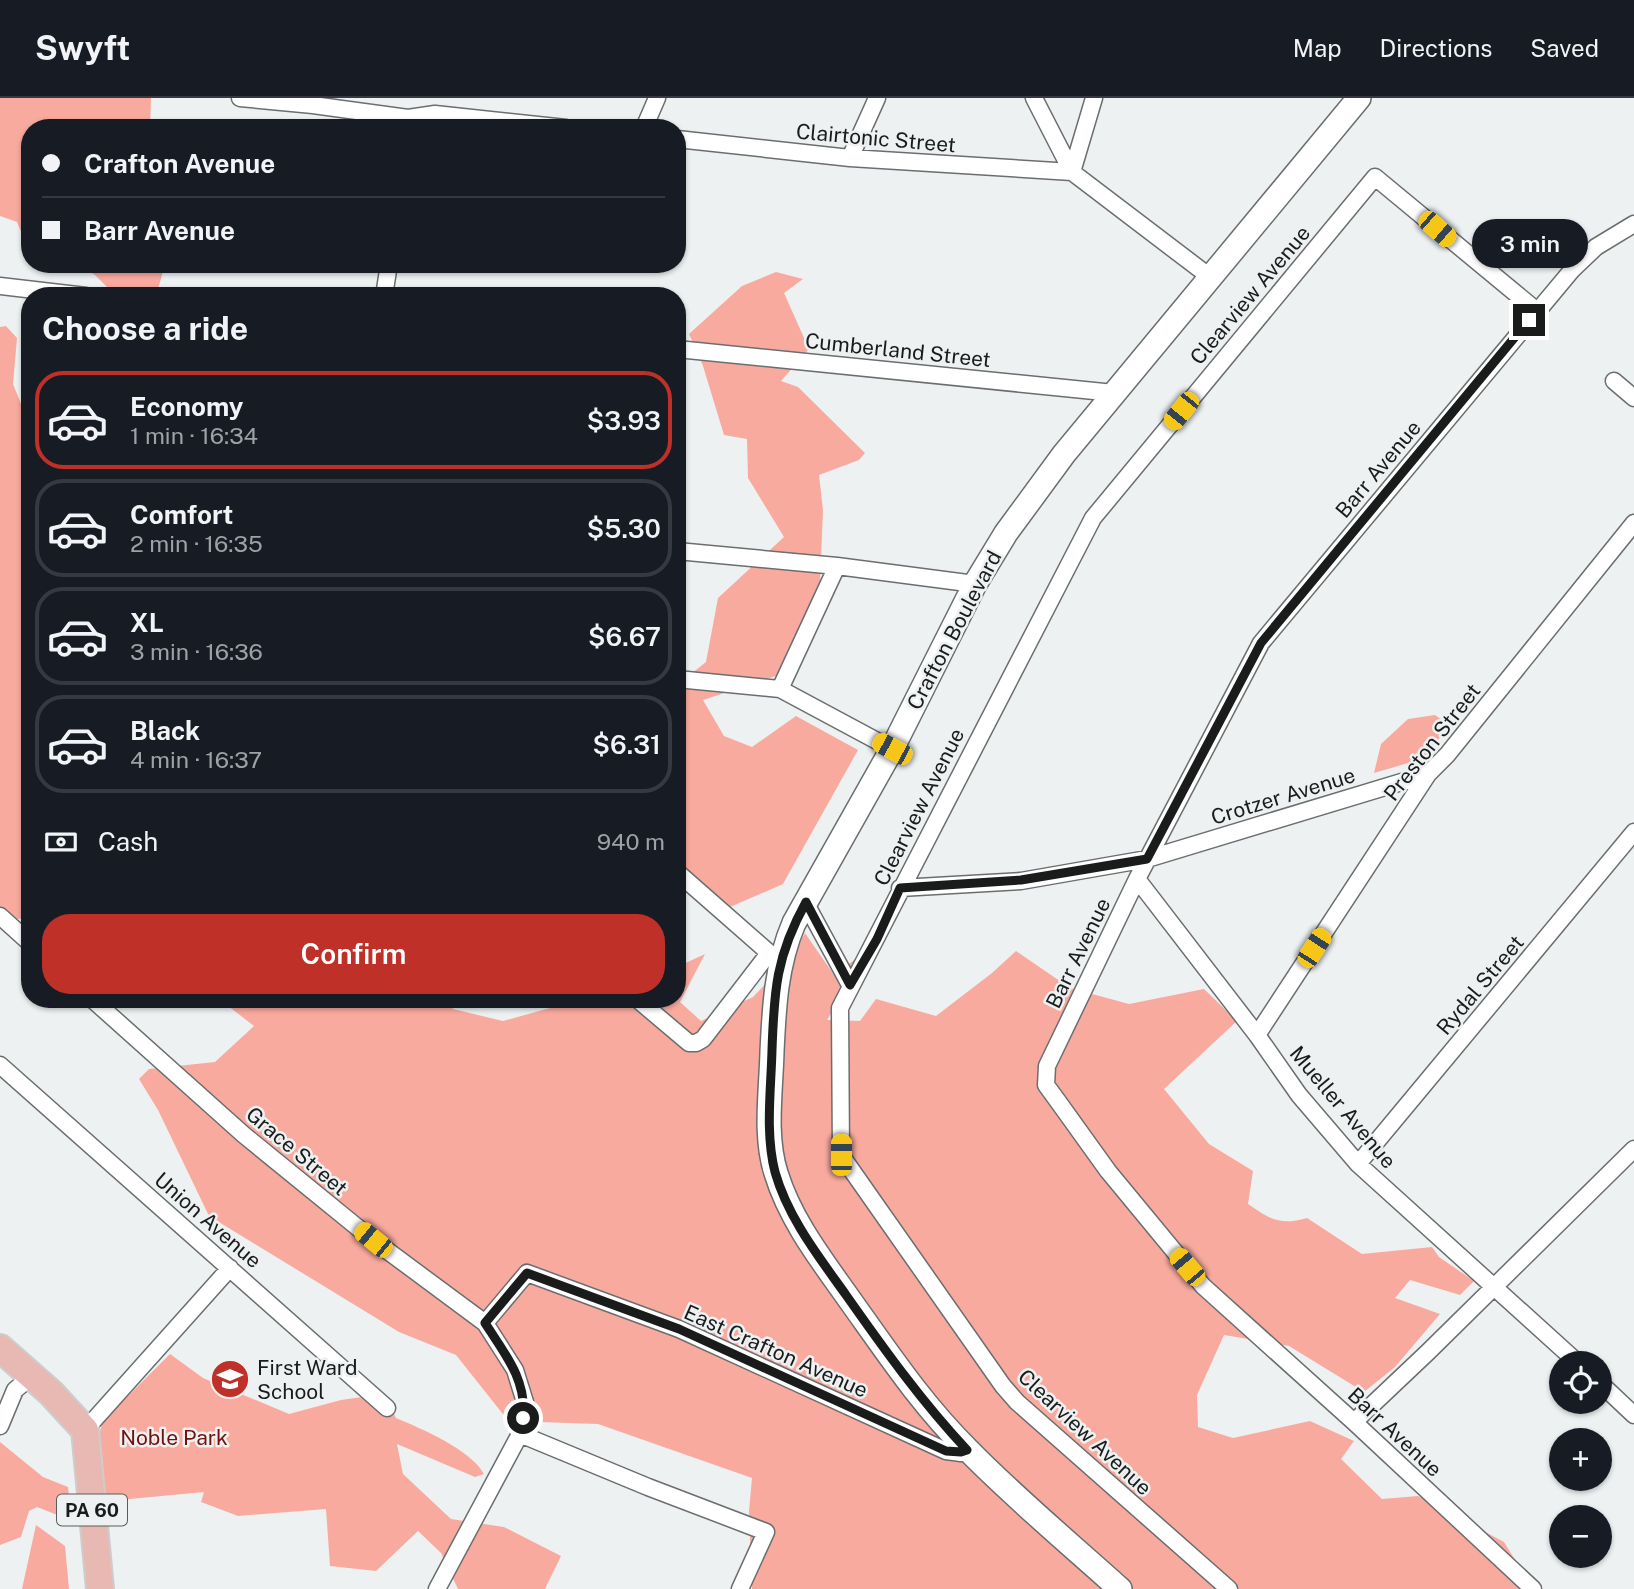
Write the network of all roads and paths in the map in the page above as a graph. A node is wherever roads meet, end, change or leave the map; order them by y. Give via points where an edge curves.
1 (240, 98) edge
2 (442, 98) edge
3 (657, 98) edge
4 (877, 98) edge
5 (1034, 98) edge
6 (1094, 98) edge
7 (1359, 98) edge
8 (435, 114) junction
9 (387, 119) edge
10 (420, 119) edge
11 (482, 119) edge
12 (648, 119) edge
13 (686, 140) edge
14 (850, 159) junction
15 (1072, 172) junction
16 (1634, 224) edge
17 (1210, 277) junction
18 (0, 286) edge
19 (21, 288) edge
20 (1537, 311) junction
21 (686, 350) edge
22 (1614, 381) dead end
23 (1114, 393) junction
24 (1634, 397) edge
25 (1634, 523) edge
26 (686, 552) edge
27 (837, 566) junction
28 (975, 584) junction
29 (686, 680) edge
30 (780, 688) junction
31 (892, 749) junction
32 (1428, 774) junction
33 (1634, 832) edge
34 (1147, 859) junction
35 (1137, 879) junction
36 (686, 880) edge
37 (900, 888) junction
38 (806, 902) junction
39 (0, 916) edge
40 (21, 935) edge
41 (775, 957) junction
42 (850, 985) junction
43 (103, 1008) edge
44 (648, 1008) edge
45 (1257, 1035) junction
46 (0, 1065) edge
47 (1634, 1149) edge
48 (1358, 1164) junction
49 (230, 1268) junction
50 (1495, 1287) junction
51 (485, 1323) junction
52 (0, 1348) edge
53 (1565, 1351) edge
54 (32, 1376) junction
55 (1612, 1394) edge
56 (387, 1408) dead end
57 (1634, 1415) edge
58 (1354, 1422) junction
59 (0, 1426) edge
60 (85, 1430) junction
61 (520, 1434) junction
62 (967, 1450) junction
63 (100, 1589) edge
64 (437, 1589) edge
65 (740, 1589) edge
66 (1120, 1589) edge
67 (1228, 1589) edge
68 (1533, 1589) edge

1 - 9 street
2 - 8 street
3 - 12 street
4 - 14 street
5 - 15 street
6 - 15 street
7 - 17 main road, Crafton Boulevard
8 - 10 street
8 - 11 street
13 - 14 street, Clairtonic Street
14 - 15 street, Clairtonic Street
15 - 17 street
16 - 20 street, Barr Avenue via 1596,247
17 - 23 main road, Crafton Boulevard
18 - 19 street
20 - 34 street, Barr Avenue via 1261,643
20 - 37 street, Clearview Avenue via 1375,177 1093,518
21 - 23 street, Cumberland Street
22 - 24 street
23 - 28 main road, Crafton Boulevard via 1038,486
25 - 32 street, Preston Street
26 - 27 street
27 - 28 street
27 - 30 street
28 - 31 main road, Crafton Boulevard
29 - 30 street
30 - 31 street
31 - 38 main road, Crafton Boulevard
32 - 34 street, Crotzer Avenue
32 - 45 street, Preston Street
33 - 48 street, Rydal Street
34 - 35 street, Barr Avenue
34 - 37 street, Crotzer Avenue via 1021,880
35 - 45 street, Mueller Avenue
35 - 58 street, Barr Avenue via 1047,1066 1046,1085 1108,1171 1203,1286
36 - 41 street
37 - 42 street, Clearview Avenue
38 - 41 main road, Crafton Boulevard
38 - 42 street
39 - 40 street
41 - 44 street via 696,1043 689,1043
41 - 62 main road, Crafton Boulevard via 771,1142 785,1198 815,1252 901,1372
42 - 67 street, Clearview Avenue via 840,1008 841,1155 1017,1402
43 - 51 street, Grace Street via 244,1135
45 - 48 street, Mueller Avenue via 1299,1095
46 - 49 street, Union Avenue
47 - 50 street
48 - 50 street, Mueller Avenue
49 - 56 street, Union Avenue
49 - 60 street
50 - 53 street, Mueller Avenue
50 - 58 street
51 - 61 street via 515,1370 524,1402
51 - 62 street, East Crafton Avenue via 527,1273 679,1329 946,1451
52 - 54 main road
54 - 59 street via 15,1390
54 - 60 main road
55 - 57 street
58 - 68 street, Barr Avenue
60 - 63 main road, PA 60
61 - 64 street
61 - 65 street via 766,1532
62 - 66 main road, Crafton Boulevard

